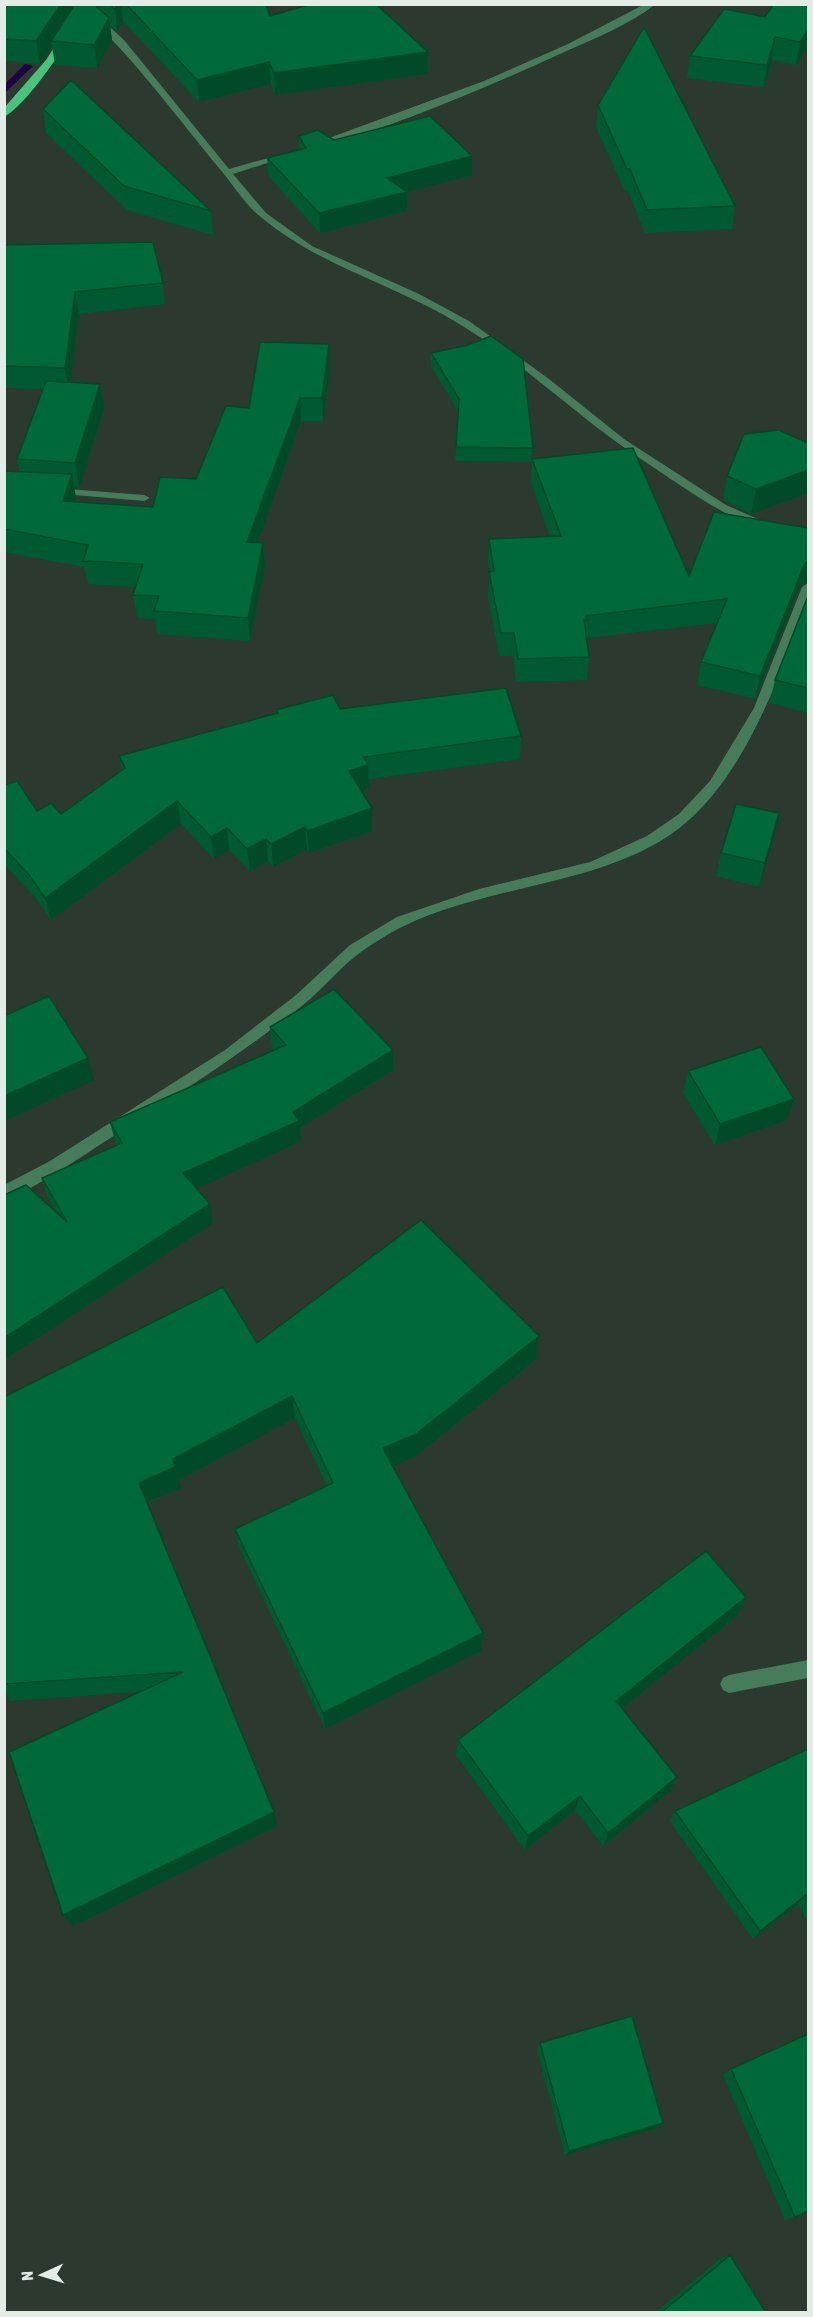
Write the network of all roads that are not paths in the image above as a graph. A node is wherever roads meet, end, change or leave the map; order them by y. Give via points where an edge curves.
1 (652, 4) edge
2 (85, 7) edge
3 (4, 114) edge
4 (310, 147) edge
5 (300, 150) edge
6 (226, 173) junction
7 (39, 490) edge
8 (144, 498) dead end
9 (776, 531) edge
10 (808, 587) edge
11 (4, 1193) edge
12 (808, 1669) edge
13 (729, 1684) dead end

1 - 4 street via 434,104
2 - 3 main road via 46,65
2 - 6 street via 121,42
5 - 6 street
6 - 9 street via 263,216 309,248 465,323 620,441 722,507
7 - 8 street
10 - 11 street via 760,708 715,784 684,817 652,839 593,866 479,894 402,921 355,949 301,999 230,1054
12 - 13 street

